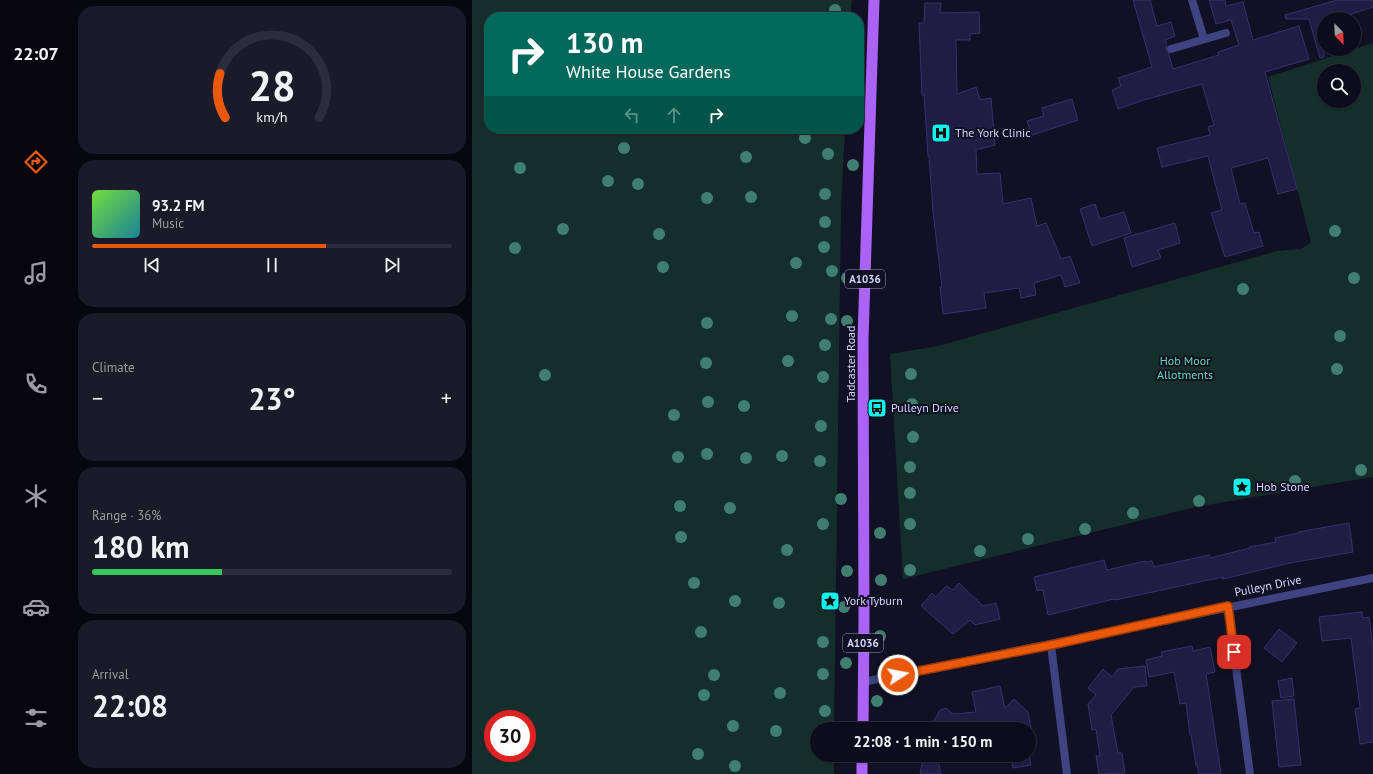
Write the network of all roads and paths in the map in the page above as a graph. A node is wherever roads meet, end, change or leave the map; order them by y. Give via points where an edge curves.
1 (874, 0) edge
2 (1192, 0) edge
3 (1226, 33) dead end
4 (1204, 39) junction
5 (1171, 49) dead end
6 (1373, 578) edge
7 (1228, 606) junction
8 (1051, 645) junction
9 (863, 682) junction
10 (863, 722) edge
11 (862, 762) edge
12 (862, 774) edge
13 (1067, 774) edge
14 (1250, 774) edge

1 - 9 main road, Tadcaster Road / A1036 via 863,339
2 - 4 street
3 - 4 street
4 - 5 street
6 - 7 street, Pulleyn Drive
7 - 8 street, Pulleyn Drive
7 - 14 street
8 - 9 street, Pulleyn Drive
8 - 13 street
9 - 10 main road, Tadcaster Road / A1036
11 - 12 main road

